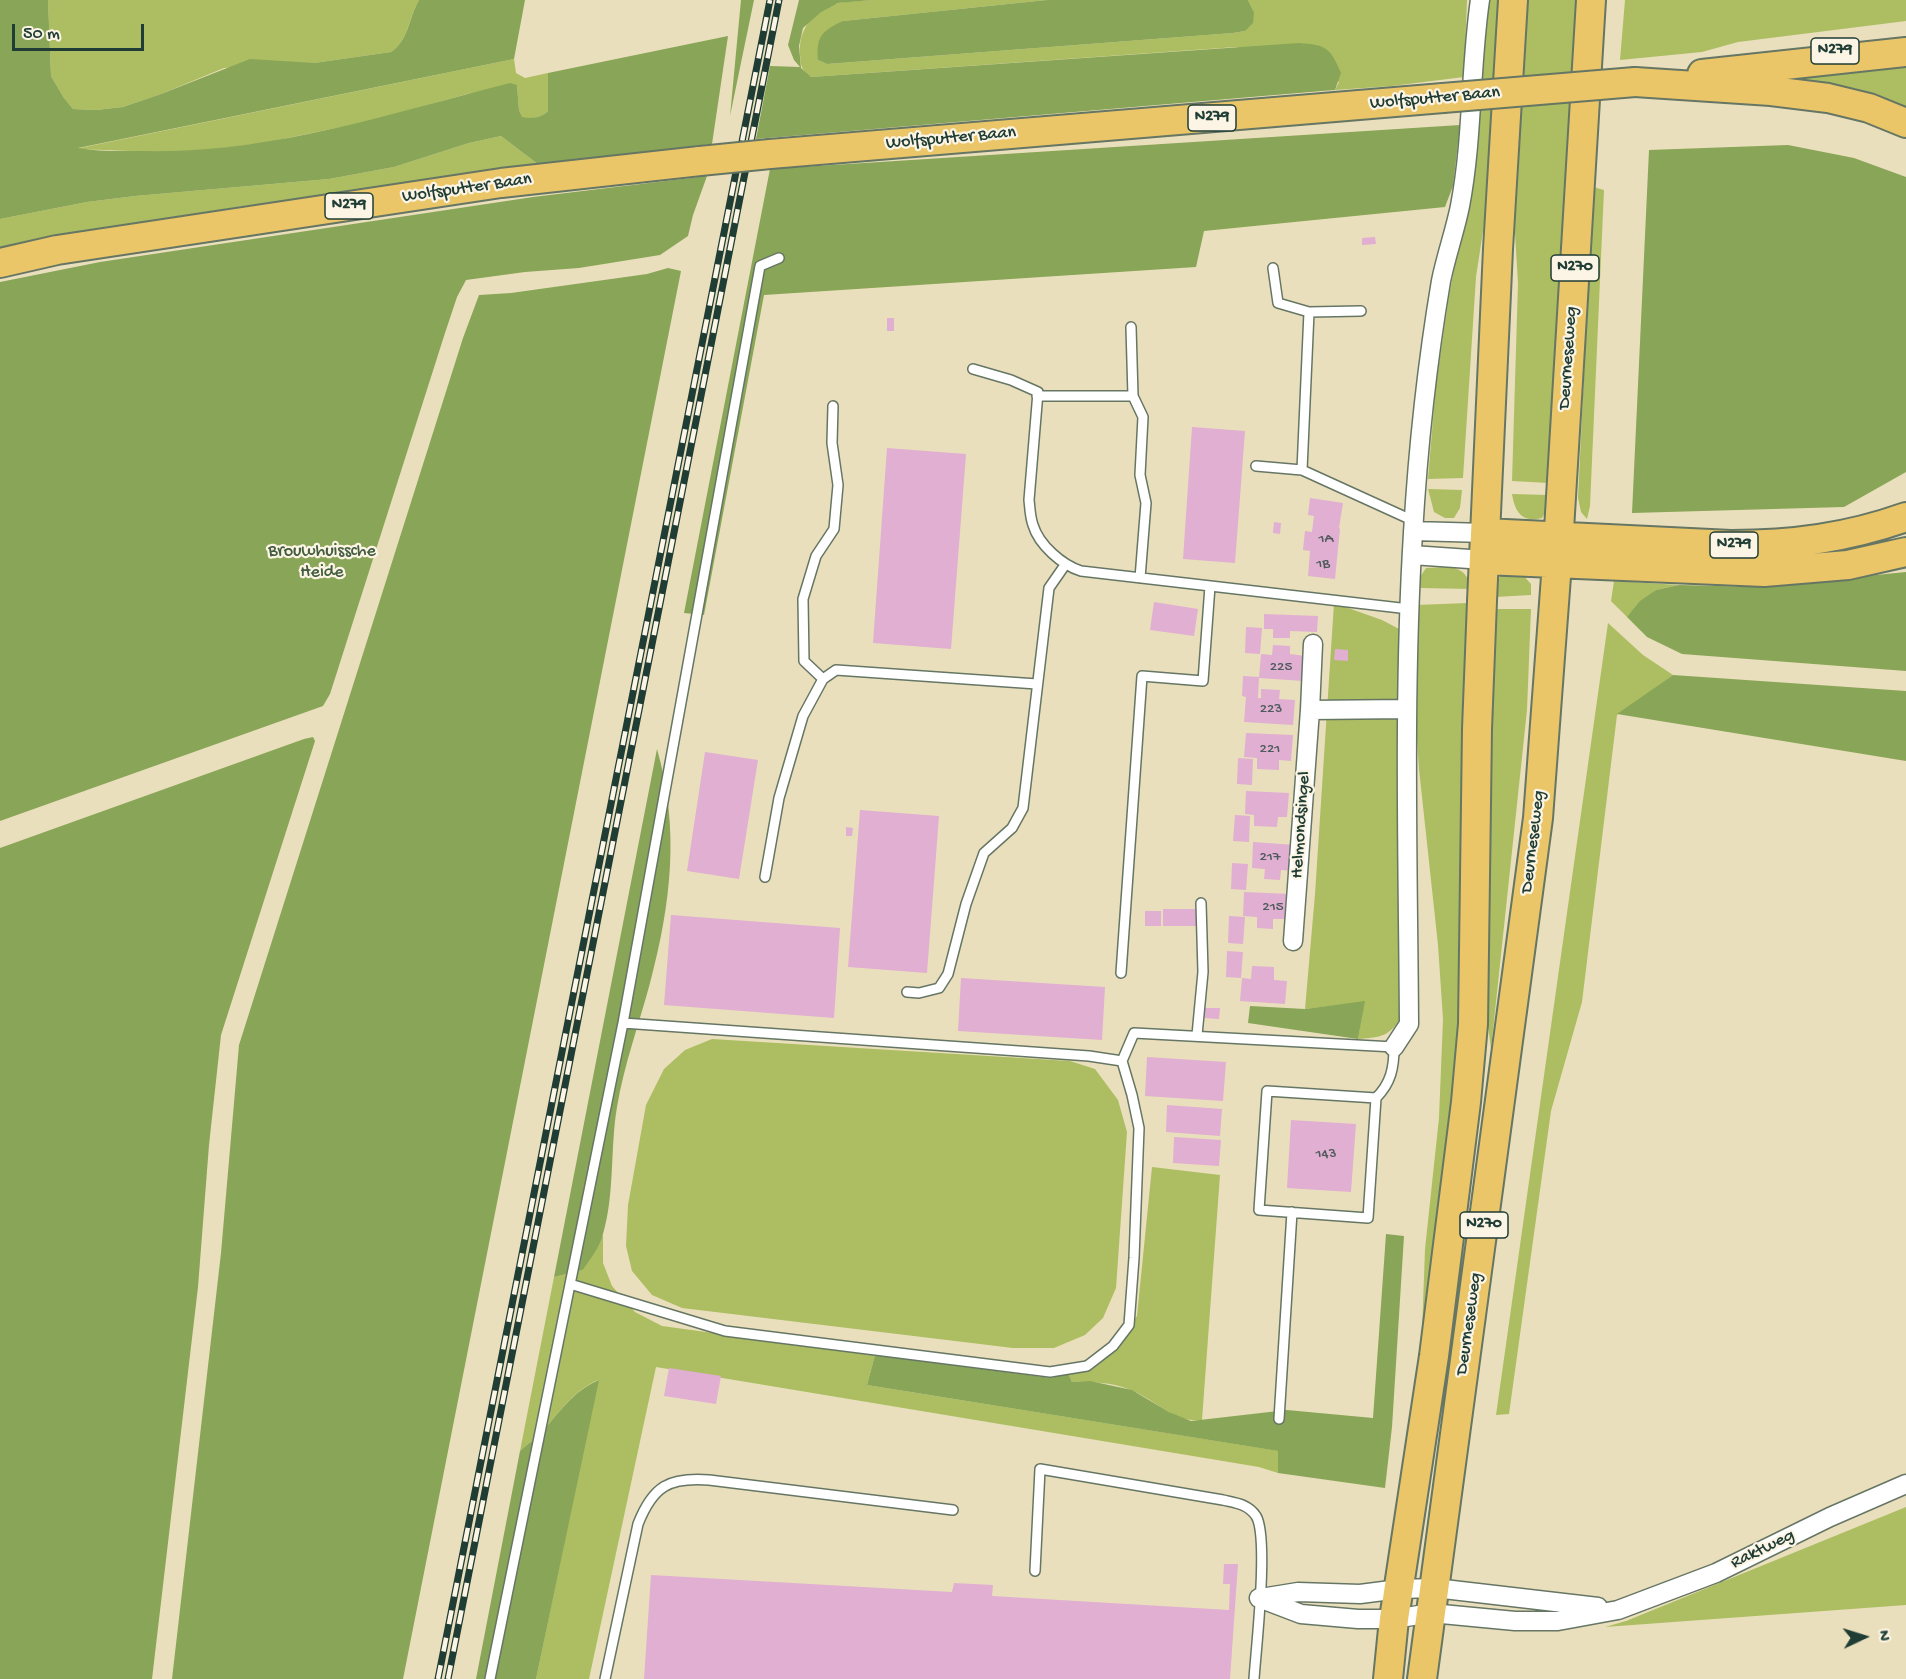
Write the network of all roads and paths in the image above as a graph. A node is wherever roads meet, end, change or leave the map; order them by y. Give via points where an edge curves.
1 (1480, 0) edge
2 (1513, 0) edge
3 (1592, 0) edge
4 (1906, 34) edge
5 (1906, 52) edge
6 (1763, 66) junction
7 (1635, 82) junction
8 (1906, 123) edge
9 (779, 258) dead end
10 (0, 263) edge
11 (1273, 268) dead end
12 (1361, 311) dead end
13 (1309, 312) junction
14 (1131, 327) dead end
15 (972, 369) dead end
16 (1037, 396) junction
17 (1133, 396) junction
18 (833, 405) dead end
19 (1256, 466) dead end
20 (1302, 470) junction
21 (1906, 517) edge
22 (1414, 526) junction
23 (1558, 536) junction
24 (1485, 547) junction
25 (1906, 552) edge
26 (1412, 555) junction
27 (1557, 563) junction
28 (1065, 565) junction
29 (1140, 578) junction
30 (1210, 586) junction
31 (1409, 609) junction
32 (1313, 644) dead end
33 (823, 679) junction
34 (1037, 684) junction
35 (1407, 709) junction
36 (1310, 710) junction
37 (765, 877) dead end
38 (1201, 903) dead end
39 (1293, 940) dead end
40 (1121, 973) dead end
41 (907, 992) dead end
42 (623, 1023) junction
43 (1197, 1035) junction
44 (1394, 1047) junction
45 (1122, 1061) junction
46 (1376, 1098) junction
47 (1292, 1212) junction
48 (570, 1284) junction
49 (1279, 1419) dead end
50 (1906, 1484) edge
51 (953, 1510) dead end
52 (1035, 1571) dead end
53 (1399, 1589) junction
54 (1259, 1598) junction
55 (1433, 1600) junction
56 (1618, 1610) junction
57 (1394, 1619) junction
58 (490, 1679) edge
59 (605, 1679) edge
60 (1254, 1679) edge
61 (1388, 1679) edge
62 (1422, 1679) edge

1 - 22 street via 1471,128 1460,206 1442,277 1426,374
2 - 24 main road, Deurneseweg / N270
3 - 23 main road, Deurneseweg / N270
4 - 6 main road, N279
5 - 6 main road, Wolfsputter Baan / N279
6 - 7 main road, Wolfsputter Baan / N279
7 - 8 main road, N279 via 1828,98
7 - 10 main road, Wolfsputter Baan / N279, bridge via 770,154 501,183 57,250
9 - 42 lane via 760,266
11 - 13 lane via 1278,303
12 - 13 lane
13 - 20 lane
14 - 17 lane
15 - 16 lane via 1011,380 1038,392
16 - 17 lane
16 - 28 lane via 1031,514 1039,537
17 - 29 lane via 1143,417 1140,475 1146,503
18 - 33 lane via 832,442 838,485 834,529 816,556 803,599 804,661
19 - 20 lane
20 - 22 lane
21 - 23 main road, N279 via 1840,536 1769,545
22 - 24 street
22 - 26 street
23 - 24 main road
23 - 27 main road, Deurneseweg / N270
24 - 26 street
24 - 27 main road
24 - 53 main road, Deurneseweg / N270 via 1472,1035 1434,1356
25 - 27 main road, N279 via 1848,565 1764,572
26 - 31 street
27 - 55 main road, Deurneseweg / N270 via 1538,818
28 - 29 lane via 1081,571
28 - 34 lane via 1048,588
29 - 30 lane
30 - 31 lane
30 - 40 lane via 1203,681 1142,676
31 - 35 street
32 - 36 street, Helmondsingel
33 - 34 lane via 836,670
33 - 37 lane via 803,716 779,798
34 - 41 lane via 1023,808 1012,828 984,854 948,974 939,987
35 - 36 street
35 - 44 street via 1409,1024
36 - 39 street, Helmondsingel
38 - 43 lane via 1203,972
42 - 45 lane
42 - 48 lane
43 - 44 lane
43 - 45 lane via 1134,1033
44 - 46 lane via 1392,1072 1386,1088
45 - 48 lane via 1139,1128 1128,1325 1113,1346 1087,1366 1050,1372 725,1331
46 - 47 lane via 1368,1218
46 - 47 lane via 1267,1091 1259,1210
47 - 49 lane
48 - 58 lane
50 - 56 street, Raktweg via 1716,1573
51 - 59 lane via 709,1480 665,1484 645,1506 638,1524
52 - 54 lane via 1040,1469 1246,1506 1257,1517 1262,1532
53 - 54 street
53 - 55 street, Raktweg
53 - 57 main road, Deurneseweg / N270
54 - 57 street via 1301,1614
54 - 60 lane
55 - 56 street, Raktweg
55 - 56 street, Raktweg via 1515,1621 1558,1621
55 - 57 street, Raktweg
55 - 62 main road, Deurneseweg / N270
57 - 61 main road, Deurneseweg / N270

